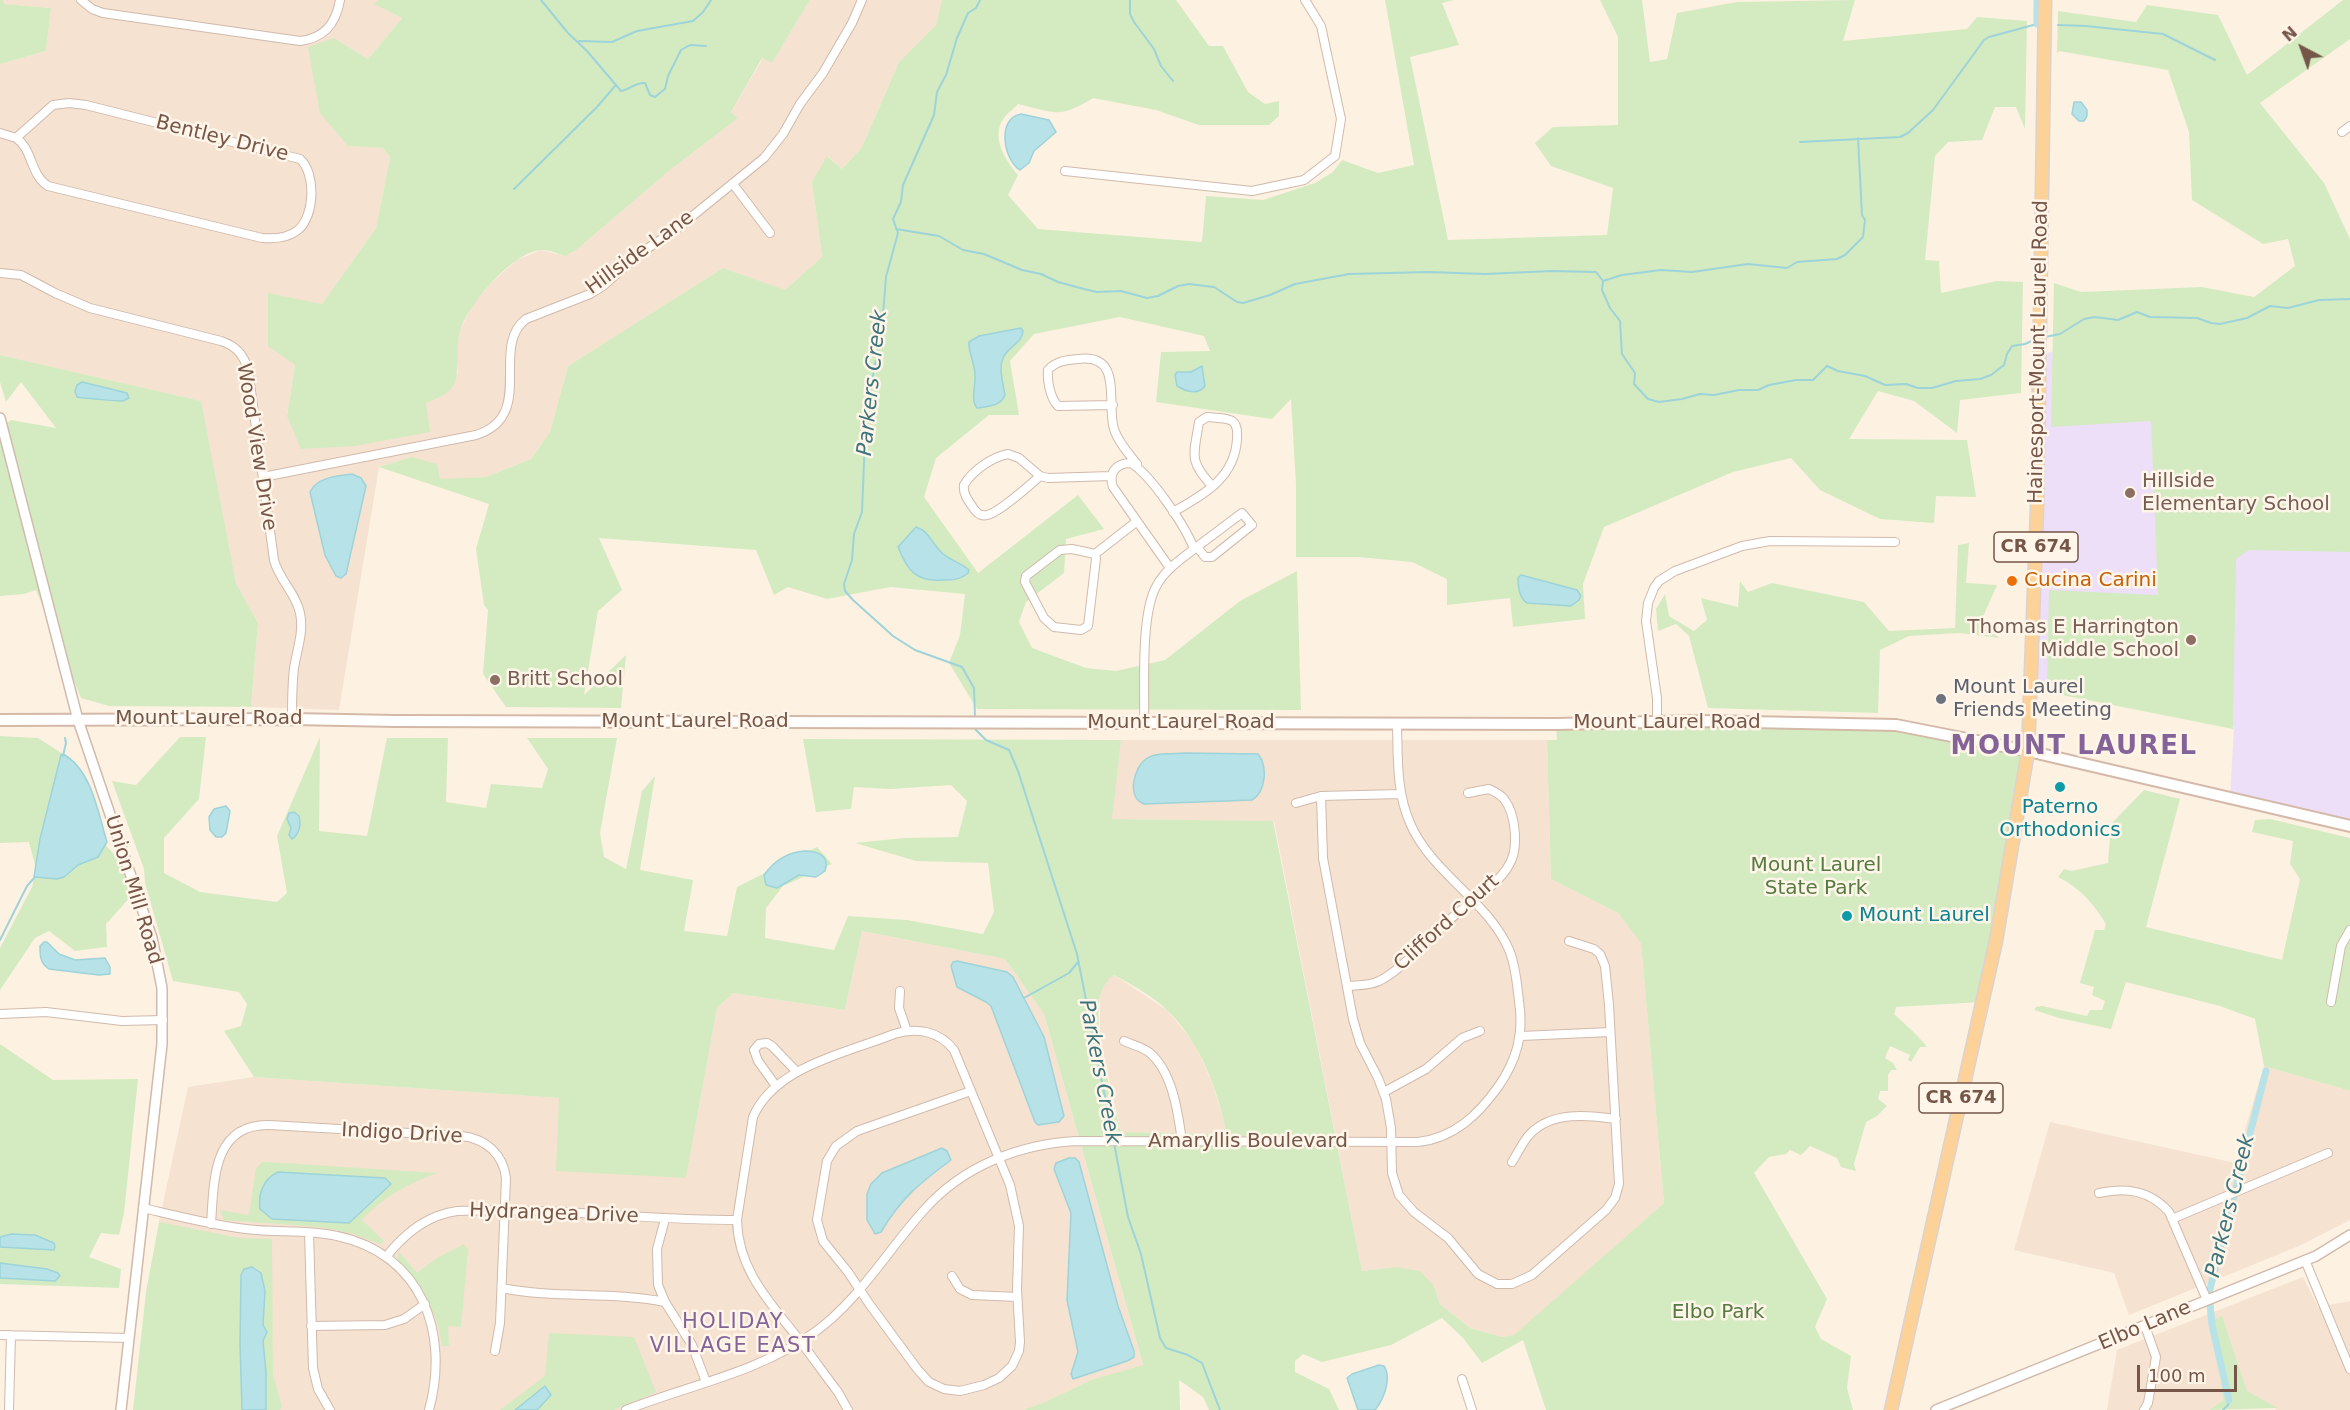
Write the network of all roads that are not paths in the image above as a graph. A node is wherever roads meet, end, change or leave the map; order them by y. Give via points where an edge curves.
1 (81, 0) edge
2 (340, 0) edge
3 (862, 0) edge
4 (1305, 0) edge
5 (2045, 0) edge
6 (2350, 126) edge
7 (2342, 132) dead end
8 (0, 133) edge
9 (16, 138) junction
10 (1065, 171) dead end
11 (733, 184) junction
12 (770, 233) dead end
13 (0, 273) edge
14 (1113, 405) junction
15 (0, 418) edge
16 (1140, 468) junction
17 (1040, 476) junction
18 (1111, 476) junction
19 (262, 477) junction
20 (1212, 486) junction
21 (1173, 512) junction
22 (1136, 522) junction
23 (1894, 542) dead end
24 (1195, 548) junction
25 (1095, 554) junction
26 (1170, 568) junction
27 (292, 719) junction
28 (0, 720) edge
29 (78, 720) junction
30 (1657, 722) junction
31 (1144, 723) junction
32 (1397, 724) junction
33 (2028, 751) junction
34 (1468, 793) dead end
35 (1400, 794) junction
36 (1321, 796) junction
37 (1296, 803) dead end
38 (2350, 826) edge
39 (1473, 902) junction
40 (2350, 930) edge
41 (1569, 941) dead end
42 (1347, 986) junction
43 (900, 991) dead end
44 (2331, 1002) dead end
45 (0, 1014) edge
46 (163, 1020) junction
47 (907, 1031) junction
48 (1480, 1031) dead end
49 (1610, 1032) junction
50 (1521, 1036) junction
51 (1124, 1041) dead end
52 (797, 1072) junction
53 (774, 1083) junction
54 (971, 1090) junction
55 (1384, 1092) junction
56 (1616, 1119) junction
57 (1182, 1141) junction
58 (1391, 1143) junction
59 (2328, 1154) dead end
60 (998, 1158) junction
61 (1512, 1162) dead end
62 (2099, 1192) dead end
63 (143, 1208) junction
64 (505, 1211) junction
65 (665, 1219) junction
66 (2172, 1219) junction
67 (737, 1220) junction
68 (211, 1224) junction
69 (309, 1233) junction
70 (2350, 1235) edge
71 (386, 1257) junction
72 (2305, 1260) junction
73 (952, 1276) dead end
74 (502, 1288) junction
75 (860, 1290) junction
76 (1017, 1297) junction
77 (2207, 1300) junction
78 (665, 1302) junction
79 (425, 1304) junction
80 (311, 1326) junction
81 (2145, 1326) junction
82 (0, 1335) edge
83 (10, 1335) junction
84 (129, 1338) junction
85 (800, 1342) junction
86 (495, 1351) dead end
87 (2350, 1369) edge
88 (1462, 1379) dead end
89 (706, 1382) junction
90 (9, 1410) edge
91 (121, 1410) edge
92 (330, 1410) edge
93 (429, 1410) edge
94 (626, 1410) edge
95 (848, 1410) edge
96 (1472, 1410) edge
97 (1891, 1410) edge
98 (1936, 1410) edge
99 (2144, 1410) edge

1 - 2 street via 103,13 300,41 311,40 330,28
3 - 11 street, Hillside Lane via 823,73 772,150
4 - 10 street via 1321,26 1341,119 1335,156 1304,180 1252,191
5 - 33 main road, Hainesport-Mount Laurel Road / CR 674 via 2037,509
6 - 7 street
8 - 9 street
9 - 9 street, Bentley Drive via 53,105 69,103 300,159 312,180 308,214 292,234 262,238 54,189 39,179 24,145
11 - 12 street
11 - 19 street, Hillside Lane via 596,290 523,321 513,345 508,405 490,429
13 - 19 street, Wood View Drive via 21,275 90,308 234,346 248,369
14 - 14 street via 1109,375 1098,361 1080,358 1057,362 1048,370 1058,406
14 - 16 street via 1117,435
15 - 29 street, Union Mill Road
16 - 18 street via 1125,463 1114,469
16 - 21 street
17 - 17 street via 1008,454 971,475 963,490 977,512 987,515
17 - 18 street
18 - 22 street via 1117,494
19 - 27 street, Wood View Drive via 276,567 297,601 301,617
20 - 20 street via 1233,463 1238,429 1231,419 1207,417 1199,422 1194,459 1199,472
20 - 21 street
21 - 24 street
22 - 25 street
22 - 26 street
23 - 30 street via 1752,543 1666,576 1654,588 1646,612
24 - 24 street via 1242,513 1252,525 1212,557 1205,557
24 - 26 street
25 - 25 street via 1088,626 1081,630 1054,627 1044,618 1025,582 1026,576 1060,550
26 - 31 street via 1150,602
27 - 29 main road, Mount Laurel Road
27 - 31 main road, Mount Laurel Road
28 - 29 main road, Mount Laurel Road
29 - 46 street, Union Mill Road via 152,938 162,988
30 - 32 main road, Mount Laurel Road
30 - 33 main road, Mount Laurel Road via 1896,725
31 - 32 main road, Mount Laurel Road
32 - 35 street, Amaryllis Boulevard
33 - 38 main road, Mount Laurel Road
33 - 97 main road, Hainesport-Mount Laurel Road / CR 674 via 1996,941
34 - 39 street, Clifford Court via 1489,789 1502,795 1510,809 1514,837 1510,864
35 - 36 street
35 - 39 street, Amaryllis Boulevard via 1420,841
36 - 37 street
36 - 42 street via 1323,858
39 - 42 street, Clifford Court via 1385,978
39 - 50 street, Amaryllis Boulevard via 1510,952
40 - 44 street via 2341,946
41 - 49 street via 1594,949 1603,960
42 - 55 street via 1360,1043
43 - 47 street via 899,1008
45 - 46 street via 36,1011 122,1021
46 - 63 street, Union Mill Road
47 - 52 street
47 - 54 street via 919,1030 949,1044
48 - 55 street via 1462,1038 1426,1069
49 - 50 street
49 - 56 street
50 - 58 street, Amaryllis Boulevard via 1509,1071 1472,1118 1448,1134 1428,1141
51 - 57 street via 1144,1048 1159,1064 1177,1108
52 - 53 street
52 - 53 street via 772,1046 759,1044 754,1054
53 - 67 street via 753,1117
54 - 60 street
54 - 75 street via 857,1131 836,1146 827,1161 818,1228 823,1241
55 - 58 street
56 - 58 street via 1620,1177 1615,1198 1532,1275 1512,1284 1497,1284 1478,1274 1448,1238 1404,1201 1393,1178
56 - 61 street via 1587,1116 1548,1121 1531,1133
57 - 58 street, Amaryllis Boulevard
57 - 60 street, Amaryllis Boulevard via 1066,1141
59 - 66 street
60 - 75 street, Amaryllis Boulevard via 962,1176 937,1196
60 - 76 street via 1010,1185 1019,1226
62 - 66 street via 2139,1192 2162,1204
63 - 68 street
63 - 84 street, Union Mill Road
64 - 65 street, Hydrangea Drive
64 - 68 street, Indigo Drive via 503,1165 490,1147 477,1139 262,1125 231,1137 222,1149
64 - 71 street, Hydrangea Drive via 442,1214 399,1240
64 - 74 street, Indigo Drive
65 - 67 street, Hydrangea Drive
65 - 78 street via 657,1249 657,1271
66 - 77 street
67 - 85 street via 750,1274
68 - 69 street
69 - 71 street via 348,1238
69 - 80 street
70 - 72 street, Elbo Lane
71 - 79 street via 412,1283
72 - 77 street, Elbo Lane
72 - 87 street
73 - 76 street via 960,1289 972,1295
74 - 78 street
74 - 86 street, Indigo Drive
75 - 76 street via 923,1377 952,1390 992,1382 1011,1366 1020,1342
75 - 85 street, Amaryllis Boulevard
77 - 81 street, Elbo Lane
78 - 89 street via 688,1339
79 - 80 street via 404,1319 385,1325
79 - 93 street via 436,1353 436,1380
80 - 92 street via 314,1376
81 - 98 street, Elbo Lane
81 - 99 street via 2156,1357
82 - 83 street
83 - 84 street
83 - 90 street
84 - 91 street, Union Mill Road
85 - 89 street, Amaryllis Boulevard via 763,1362
85 - 95 street
88 - 96 street
89 - 94 street, Amaryllis Boulevard

